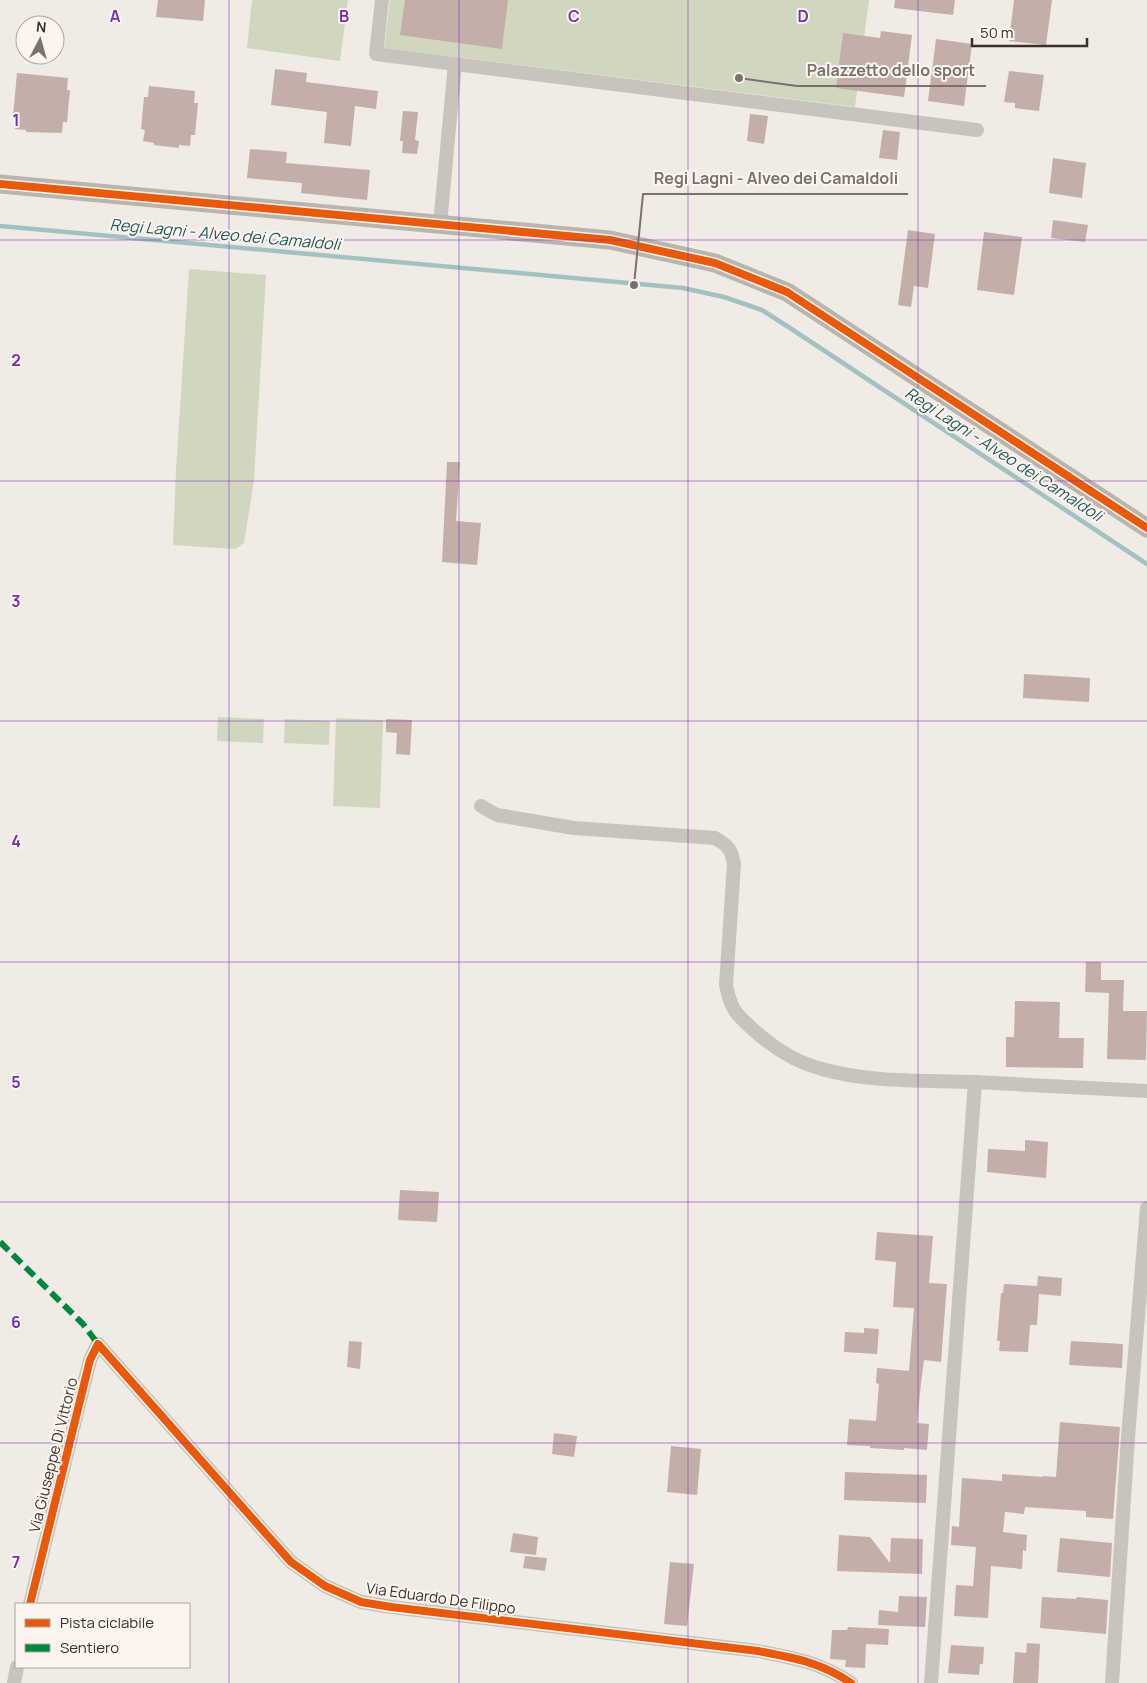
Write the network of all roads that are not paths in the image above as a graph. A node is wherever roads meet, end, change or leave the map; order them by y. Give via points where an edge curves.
1 (382, 0) edge
2 (455, 64) junction
3 (978, 130) dead end
4 (0, 184) edge
5 (440, 224) junction
6 (1147, 528) edge
7 (481, 806) dead end
8 (975, 1082) junction
9 (1147, 1091) edge
10 (1147, 1208) edge
11 (98, 1344) joint
12 (30, 1603) edge
13 (17, 1668) edge
14 (14, 1683) edge
15 (851, 1683) edge
16 (931, 1683) edge
17 (1112, 1683) edge

1 - 2 street via 376,54
2 - 3 street
2 - 5 street
4 - 5 street
5 - 6 street via 610,240 715,264 787,292
7 - 8 street via 497,815 574,828 715,838 732,851 734,864 726,985 736,1014 766,1040 794,1058 822,1069 887,1078
8 - 9 street
8 - 16 street
10 - 17 street
11 - 12 street, Via Giuseppe Di Vittorio via 90,1360
11 - 15 street, Via Eduardo De Filippo via 291,1562 325,1586 361,1602 391,1607 758,1651 806,1660 836,1672
13 - 14 street

